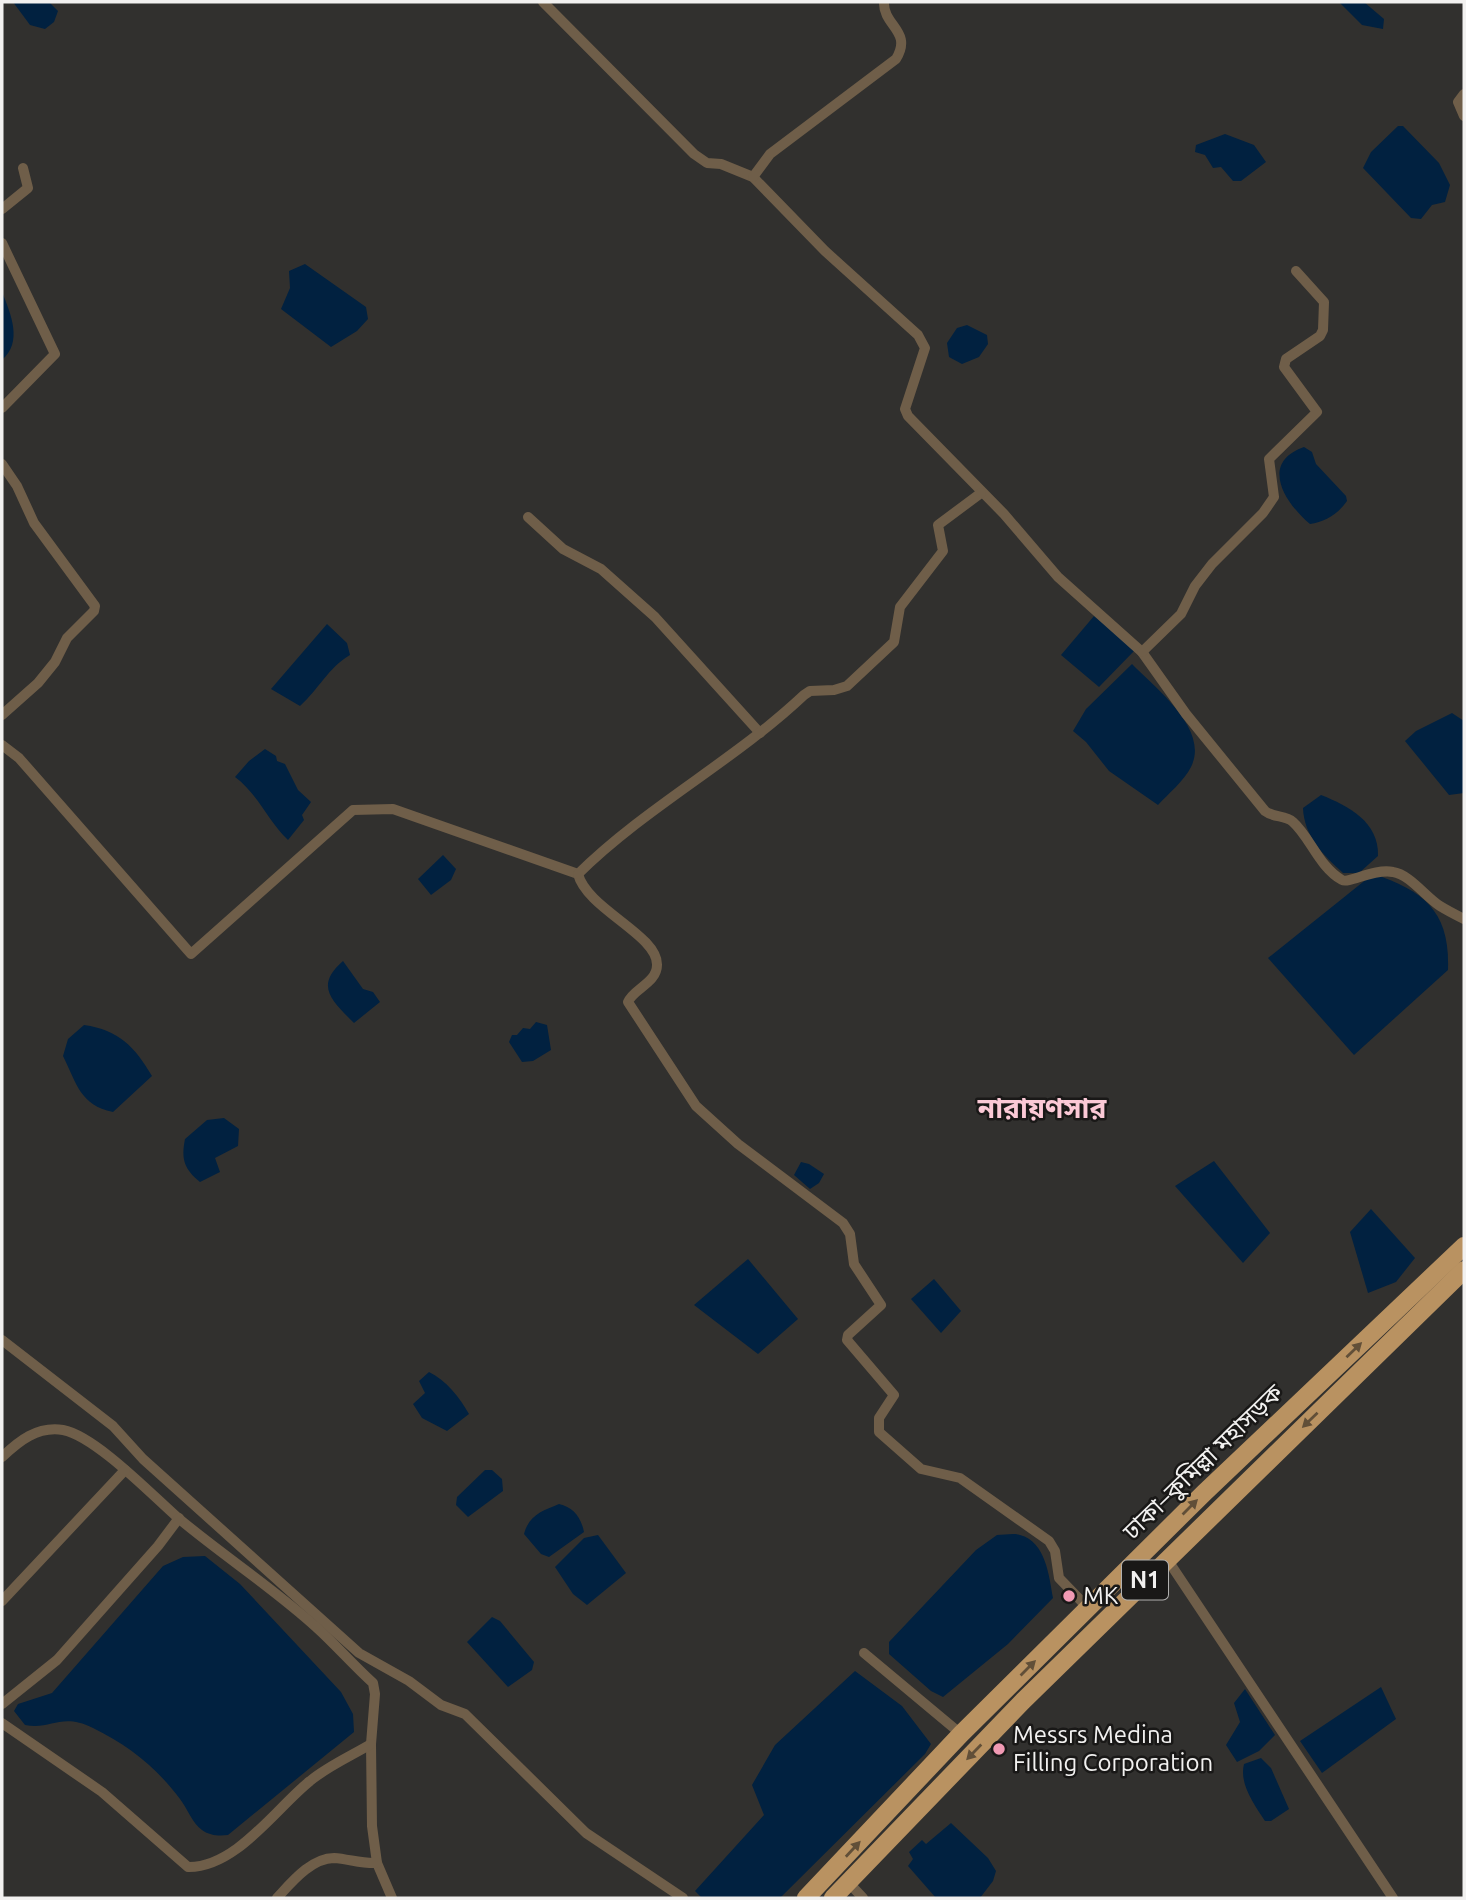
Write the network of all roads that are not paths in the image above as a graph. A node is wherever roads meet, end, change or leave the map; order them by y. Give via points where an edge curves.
1 (542, 2) edge
2 (884, 2) edge
3 (1464, 94) edge
4 (1464, 116) edge
5 (23, 168) dead end
6 (752, 177) junction
7 (2, 209) edge
8 (2, 243) edge
9 (1296, 271) dead end
10 (2, 408) edge
11 (2, 464) edge
12 (981, 493) junction
13 (528, 517) dead end
14 (1142, 652) junction
15 (2, 715) edge
16 (760, 733) junction
17 (2, 745) edge
18 (578, 874) junction
19 (1464, 919) edge
20 (1464, 1246) edge
21 (1464, 1270) edge
22 (2, 1339) edge
23 (2, 1457) edge
24 (125, 1470) junction
25 (179, 1518) junction
26 (1167, 1559) junction
27 (2, 1601) edge
28 (1088, 1608) junction
29 (864, 1653) dead end
30 (1009, 1688) junction
31 (1023, 1701) junction
32 (2, 1704) edge
33 (2, 1723) edge
34 (961, 1734) junction
35 (371, 1744) junction
36 (377, 1863) junction
37 (848, 1882) junction
38 (277, 1898) edge
39 (392, 1898) edge
40 (683, 1898) edge
41 (806, 1898) edge
42 (833, 1898) edge
43 (863, 1898) edge
44 (1393, 1898) edge

1 - 6 street via 694,153 708,163
2 - 6 street via 902,39 896,59 770,154
3 - 4 street via 1458,102
5 - 7 street via 28,188
6 - 12 street via 918,335 925,348 905,409
8 - 10 street via 55,354
9 - 14 street via 1324,302 1323,330 1286,359 1284,367 1317,412 1269,459 1274,497 1263,513 1212,564 1181,614
11 - 15 street via 34,523 94,611 67,638 38,683
12 - 14 street via 1058,577
12 - 16 street via 938,525 943,551 900,607 894,642 847,686 810,691
13 - 16 street via 563,550 601,569 654,617
14 - 19 street via 1265,811 1296,824 1312,851 1342,880 1374,870 1396,872
16 - 18 street via 635,822
17 - 18 street via 19,758 191,954 353,810 393,809
18 - 28 street via 581,887 634,930 655,955 658,966 654,974 628,1002 696,1106 738,1144 844,1223 850,1234 854,1264 881,1305 846,1340 894,1395 879,1418 879,1432 921,1469 960,1478 1049,1541 1059,1578
28 -> 20 highway, ঢাকা–কুমিল্লা মহাসড়ক / N1
21 -> 26 highway, ঢাকা–কুমিল্লা মহাসড়ক / N1
22 - 40 street via 113,1426 143,1459 359,1653 441,1705 465,1714 586,1833
23 - 24 street via 29,1435 63,1430
24 - 25 street
24 - 27 street
25 - 32 street via 57,1660
25 - 35 street via 317,1628 373,1683
26 - 31 highway, ঢাকা–কুমিল্লা মহাসড়ক / N1
26 - 44 street
30 -> 28 highway, ঢাকা–কুমিল্লা মহাসড়ক / N1
29 - 34 street
30 - 31 highway
30 - 34 highway, ঢাকা–কুমিল্লা মহাসড়ক / N1
31 -> 37 highway, ঢাকা–কুমিল্লা মহাসড়ক / N1
33 - 35 street via 102,1792 188,1867 199,1868 233,1851 310,1781
41 -> 34 highway, ঢাকা–কুমিল্লা মহাসড়ক / N1
35 - 36 street
36 - 38 street via 333,1858 320,1862 303,1871
36 - 39 street
37 - 42 highway, ঢাকা–কুমিল্লা মহাসড়ক / N1
37 - 43 street

